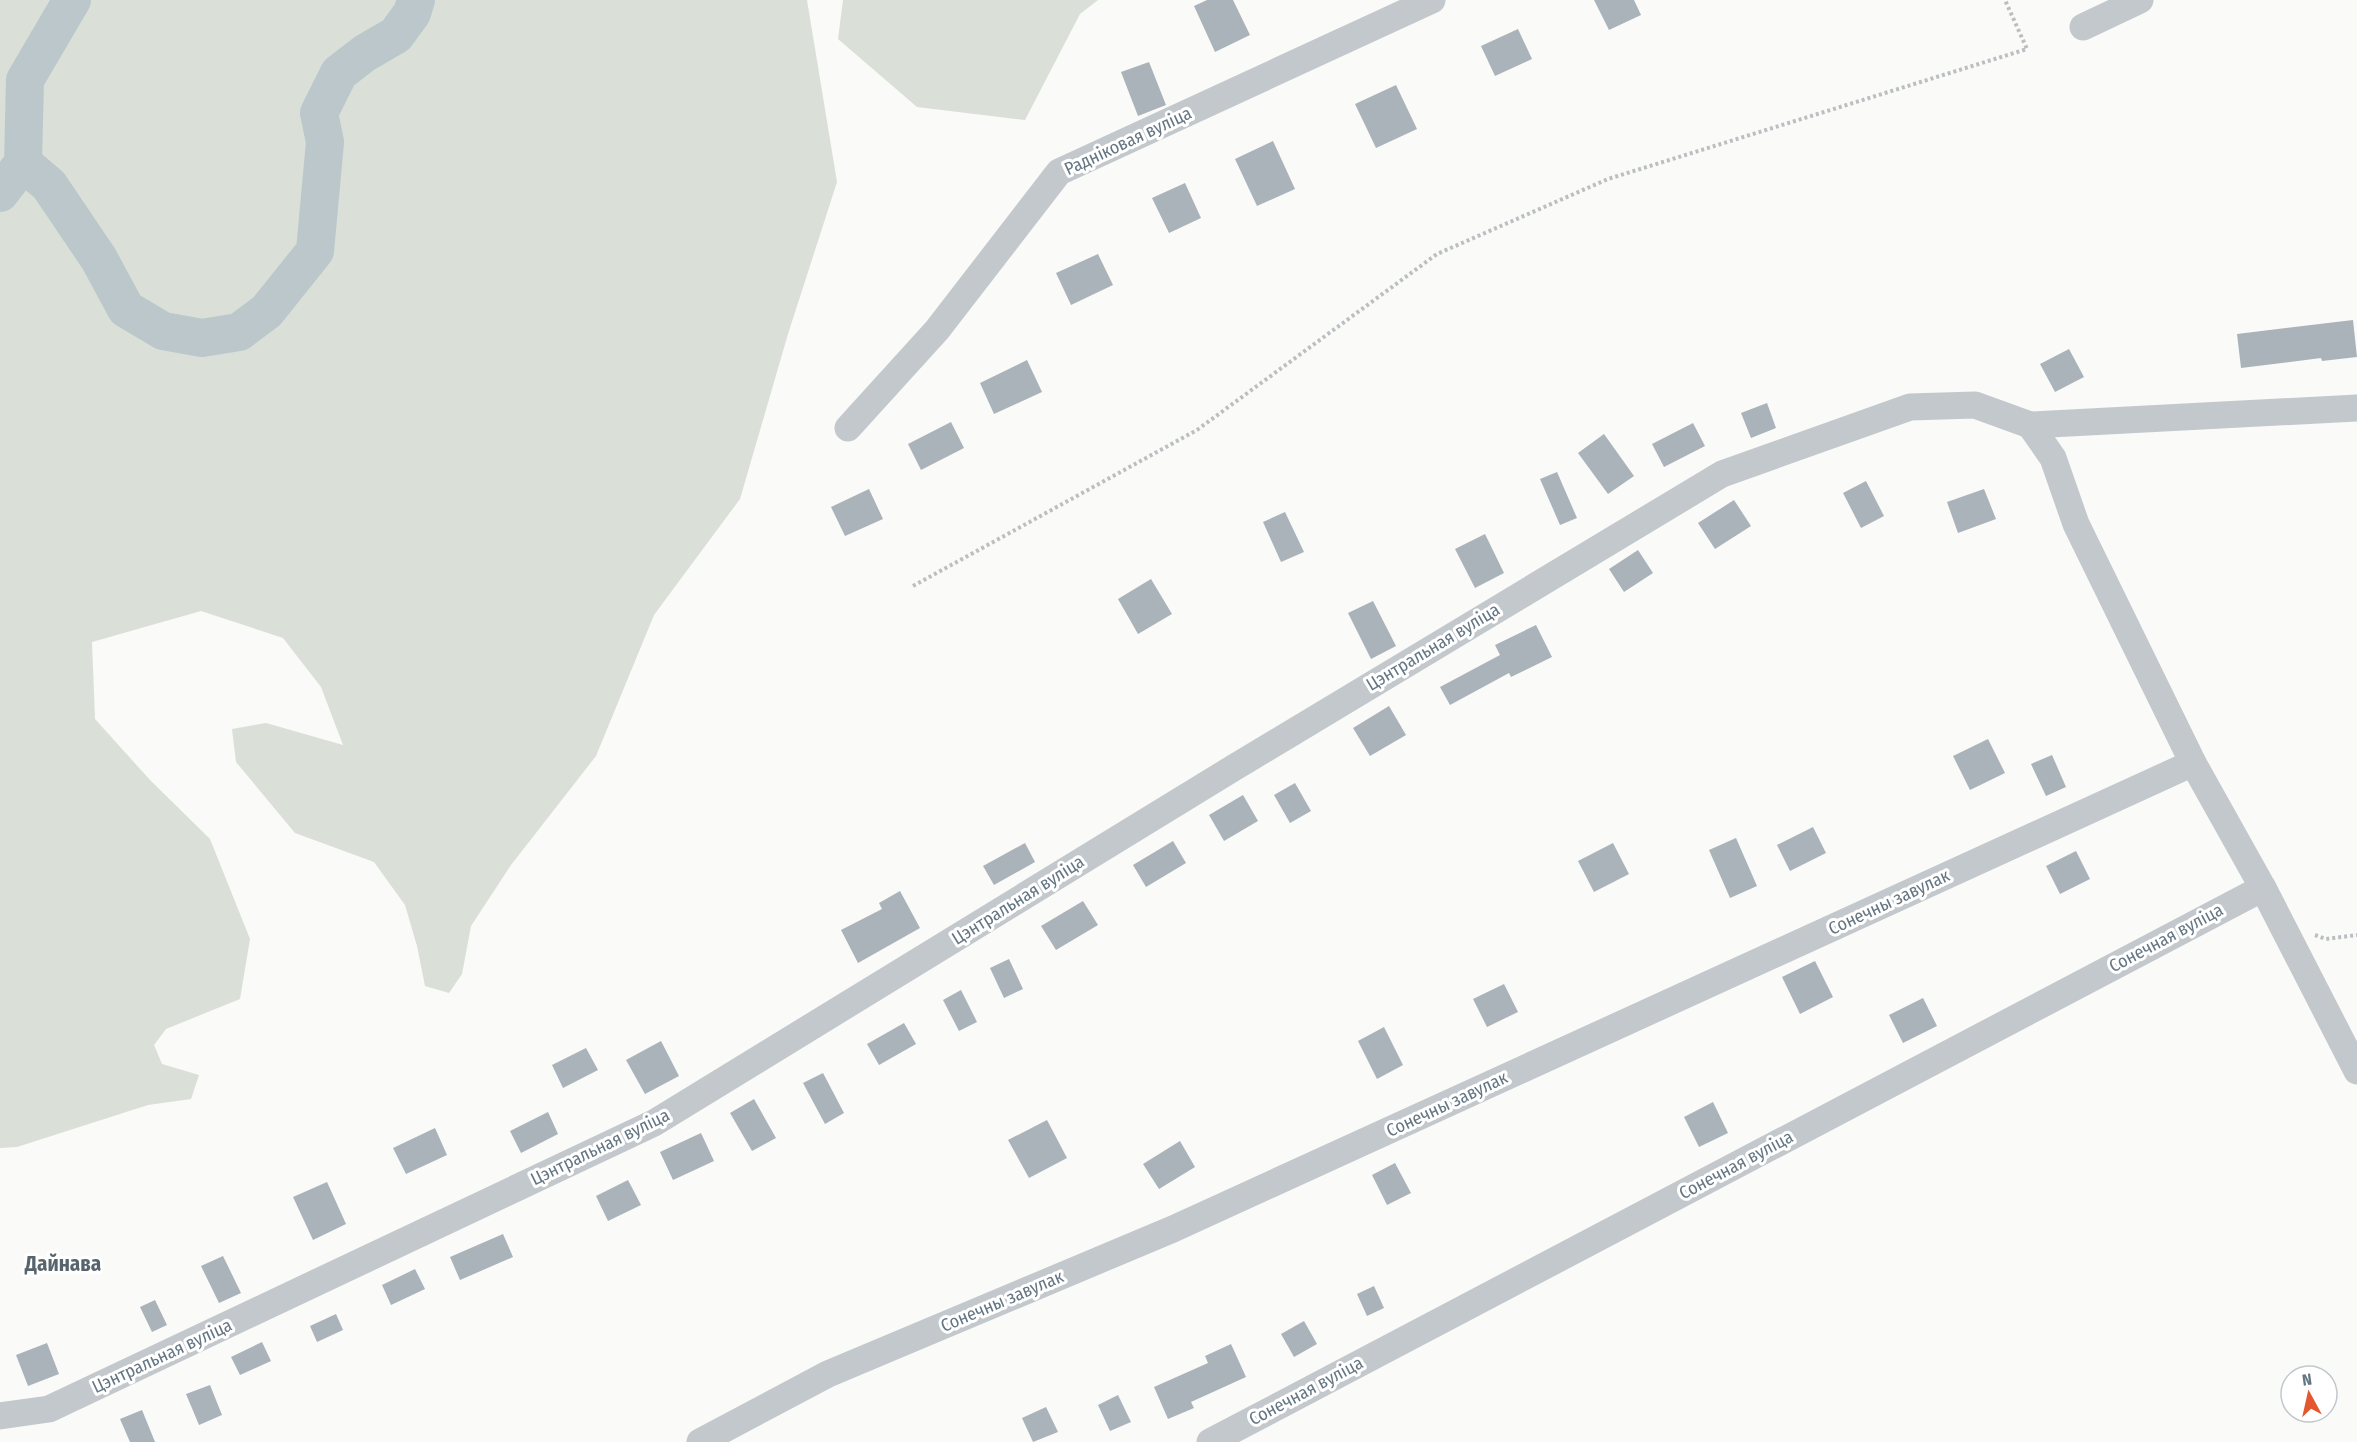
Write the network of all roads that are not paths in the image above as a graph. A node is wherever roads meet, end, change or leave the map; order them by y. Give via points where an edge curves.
1 (1432, 0) edge
2 (2140, 0) edge
3 (2083, 27) dead end
4 (2357, 408) edge
5 (2030, 425) junction
6 (848, 428) dead end
7 (2193, 763) junction
8 (2263, 888) junction
9 (2357, 1071) edge
10 (0, 1416) edge
11 (700, 1442) edge
12 (1210, 1442) edge

1 - 6 street, Радніковая вуліца via 1059,172 937,330
2 - 3 street
4 - 5 street
5 - 7 street via 2054,458 2076,524
5 - 10 street, Цэнтральная вуліца via 1975,405 1910,407 1722,474 1235,766 654,1123 49,1409
7 - 8 street
7 - 11 street, Сонечны завулак via 1173,1229 828,1374
8 - 9 street
8 - 12 street, Сонечная вуліца

